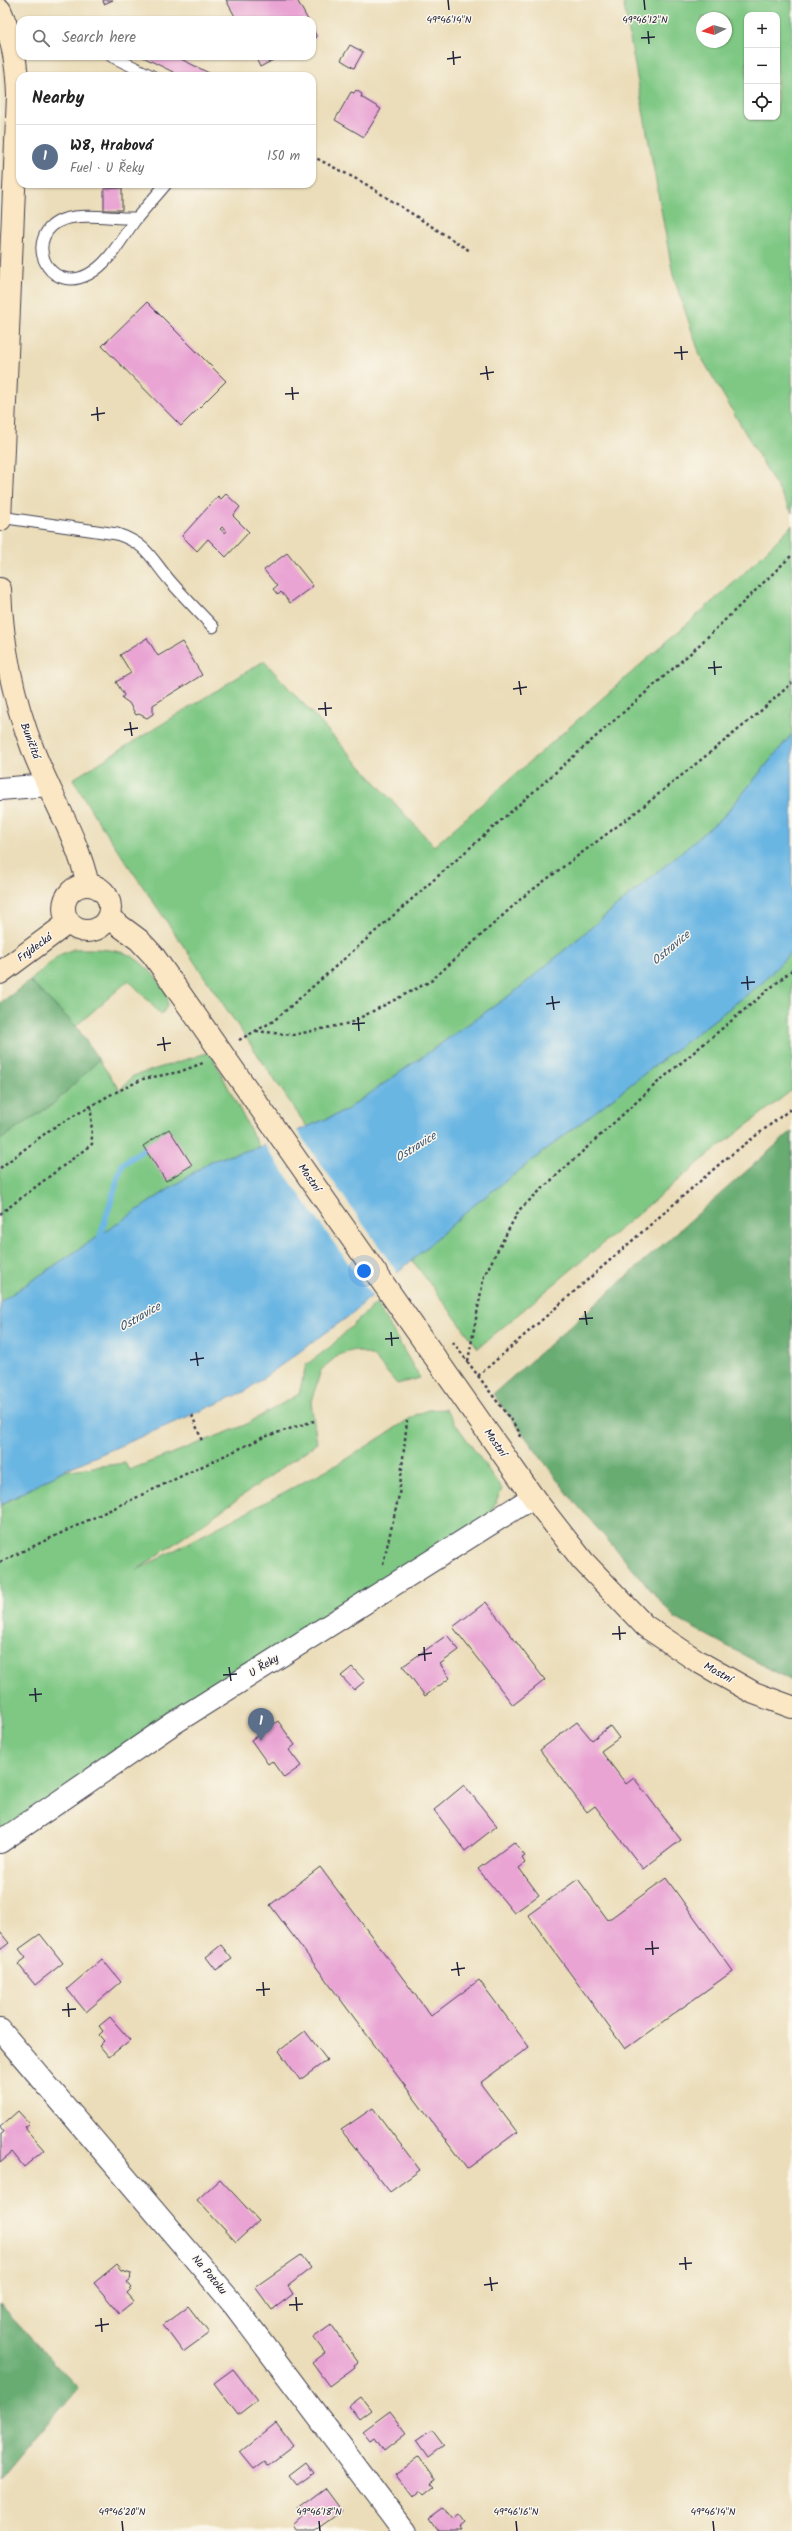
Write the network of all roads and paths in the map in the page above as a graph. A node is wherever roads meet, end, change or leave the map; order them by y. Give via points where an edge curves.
1 (7, 22) edge
2 (119, 60) edge
3 (17, 72) edge
4 (144, 72) edge
5 (16, 143) edge
6 (316, 158) edge
7 (163, 188) edge
8 (138, 218) junction
9 (470, 251) dead end
10 (0, 518) edge
11 (792, 555) edge
12 (0, 589) edge
13 (213, 627) dead end
14 (4, 666) edge
15 (792, 682) edge
16 (48, 785) junction
17 (0, 789) edge
18 (88, 885) junction
19 (108, 917) junction
20 (69, 922) junction
21 (792, 970) edge
22 (0, 973) edge
23 (256, 1031) junction
24 (222, 1052) junction
25 (91, 1106) junction
26 (792, 1108) edge
27 (0, 1168) edge
28 (0, 1214) edge
29 (454, 1343) dead end
30 (468, 1361) junction
31 (479, 1376) junction
32 (456, 1386) junction
33 (192, 1415) dead end
34 (314, 1421) dead end
35 (407, 1421) dead end
36 (518, 1440) dead end
37 (202, 1442) dead end
38 (533, 1497) junction
39 (0, 1562) edge
40 (381, 1568) dead end
41 (792, 1707) edge
42 (0, 1842) edge
43 (0, 2030) edge
44 (404, 2531) edge

1 - 3 main road
2 - 4 lane
5 - 10 main road
6 - 9 path via 364,182
7 - 8 lane
8 - 8 lane via 80,216 63,220 44,236 41,247 43,259 56,275 67,280 78,279 102,264
10 - 13 lane via 117,534 133,540 148,550 170,581
11 - 23 path via 694,650 284,1012
12 - 14 main road, Buničitá
14 - 16 main road, Buničitá
15 - 23 path via 754,718 640,809 523,897 431,981 350,1022 294,1035
16 - 17 street
16 - 18 main road, Buničitá via 81,856
18 - 19 main road via 98,888 106,896 110,906
18 - 20 main road via 75,889 67,896 64,910
19 - 20 main road via 99,927 88,931 78,929
19 - 24 main road, Mostní via 139,940 153,955
20 - 22 main road, Frýdecká
21 - 30 path via 657,1083 519,1210 484,1276
23 - 24 path
24 - 25 path via 179,1072 143,1079
24 - 32 main road, Mostní
25 - 27 path via 50,1129
25 - 28 path via 92,1144
26 - 31 path via 723,1161
29 - 30 path
30 - 31 path
31 - 32 path
31 - 36 path via 520,1433
32 - 38 main road, Mostní
33 - 37 path
34 - 39 path via 264,1437
35 - 40 path via 399,1495
38 - 41 main road, Mostní via 582,1561 645,1626 699,1662 747,1689
38 - 42 street, U Řeky via 174,1723
43 - 44 street, Na Potoku via 234,2305

